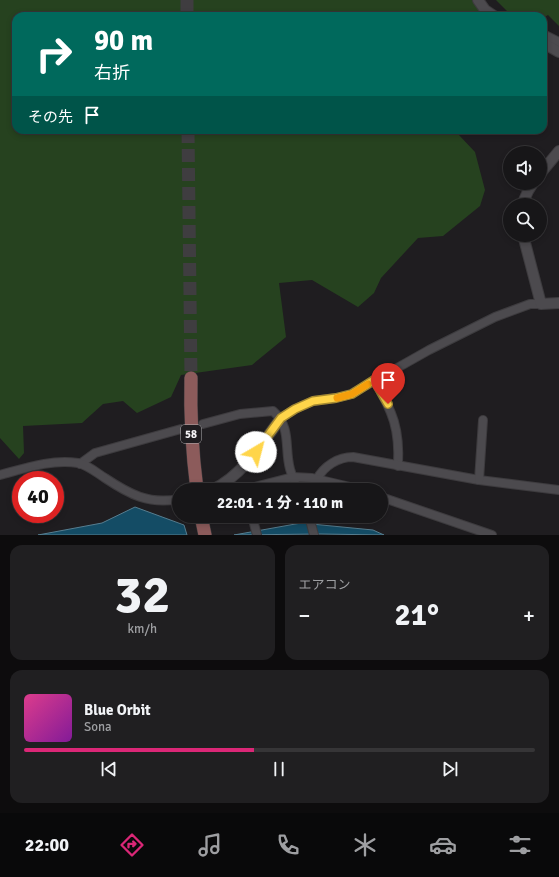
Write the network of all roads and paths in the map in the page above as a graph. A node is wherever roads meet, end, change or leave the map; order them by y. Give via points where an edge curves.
1 (478, 0) edge
2 (488, 12) edge
3 (547, 36) edge
4 (559, 42) edge
5 (547, 45) edge
6 (559, 52) edge
7 (559, 151) edge
8 (547, 166) edge
9 (525, 242) edge
10 (559, 303) edge
11 (541, 304) junction
12 (191, 378) tunnel mouth
13 (374, 380) junction
14 (281, 418) junction
15 (483, 420) dead end
16 (203, 424) dead end
17 (181, 429) dead end
18 (80, 464) junction
19 (398, 466) junction
20 (0, 475) edge
21 (292, 477) junction
22 (317, 479) junction
23 (479, 480) junction
24 (196, 483) edge
25 (223, 483) edge
26 (269, 483) edge
27 (295, 483) edge
28 (334, 483) edge
29 (559, 490) edge
30 (388, 499) edge
31 (172, 501) edge
32 (203, 523) edge
33 (254, 523) edge
34 (311, 523) edge
35 (205, 534) edge
36 (257, 535) edge
37 (314, 535) edge
38 (492, 535) edge

1 - 2 street
3 - 4 street
5 - 6 street
7 - 8 street
9 - 11 street
10 - 11 street
11 - 13 street via 530,304 495,317
12 - 24 main road, 58 via 190,412
13 - 14 street via 352,394 313,401
13 - 19 street via 393,416 398,439
14 - 16 street via 273,411 240,414
14 - 21 street
14 - 25 street via 256,452
15 - 23 street
17 - 18 street via 95,453
18 - 20 street via 42,464
18 - 31 street via 132,495 147,500
19 - 22 street via 344,457 320,473
19 - 23 street
21 - 22 street
21 - 26 street
21 - 27 street
22 - 28 street
23 - 29 street
30 - 38 street
32 - 35 main road
33 - 36 street
34 - 37 street

